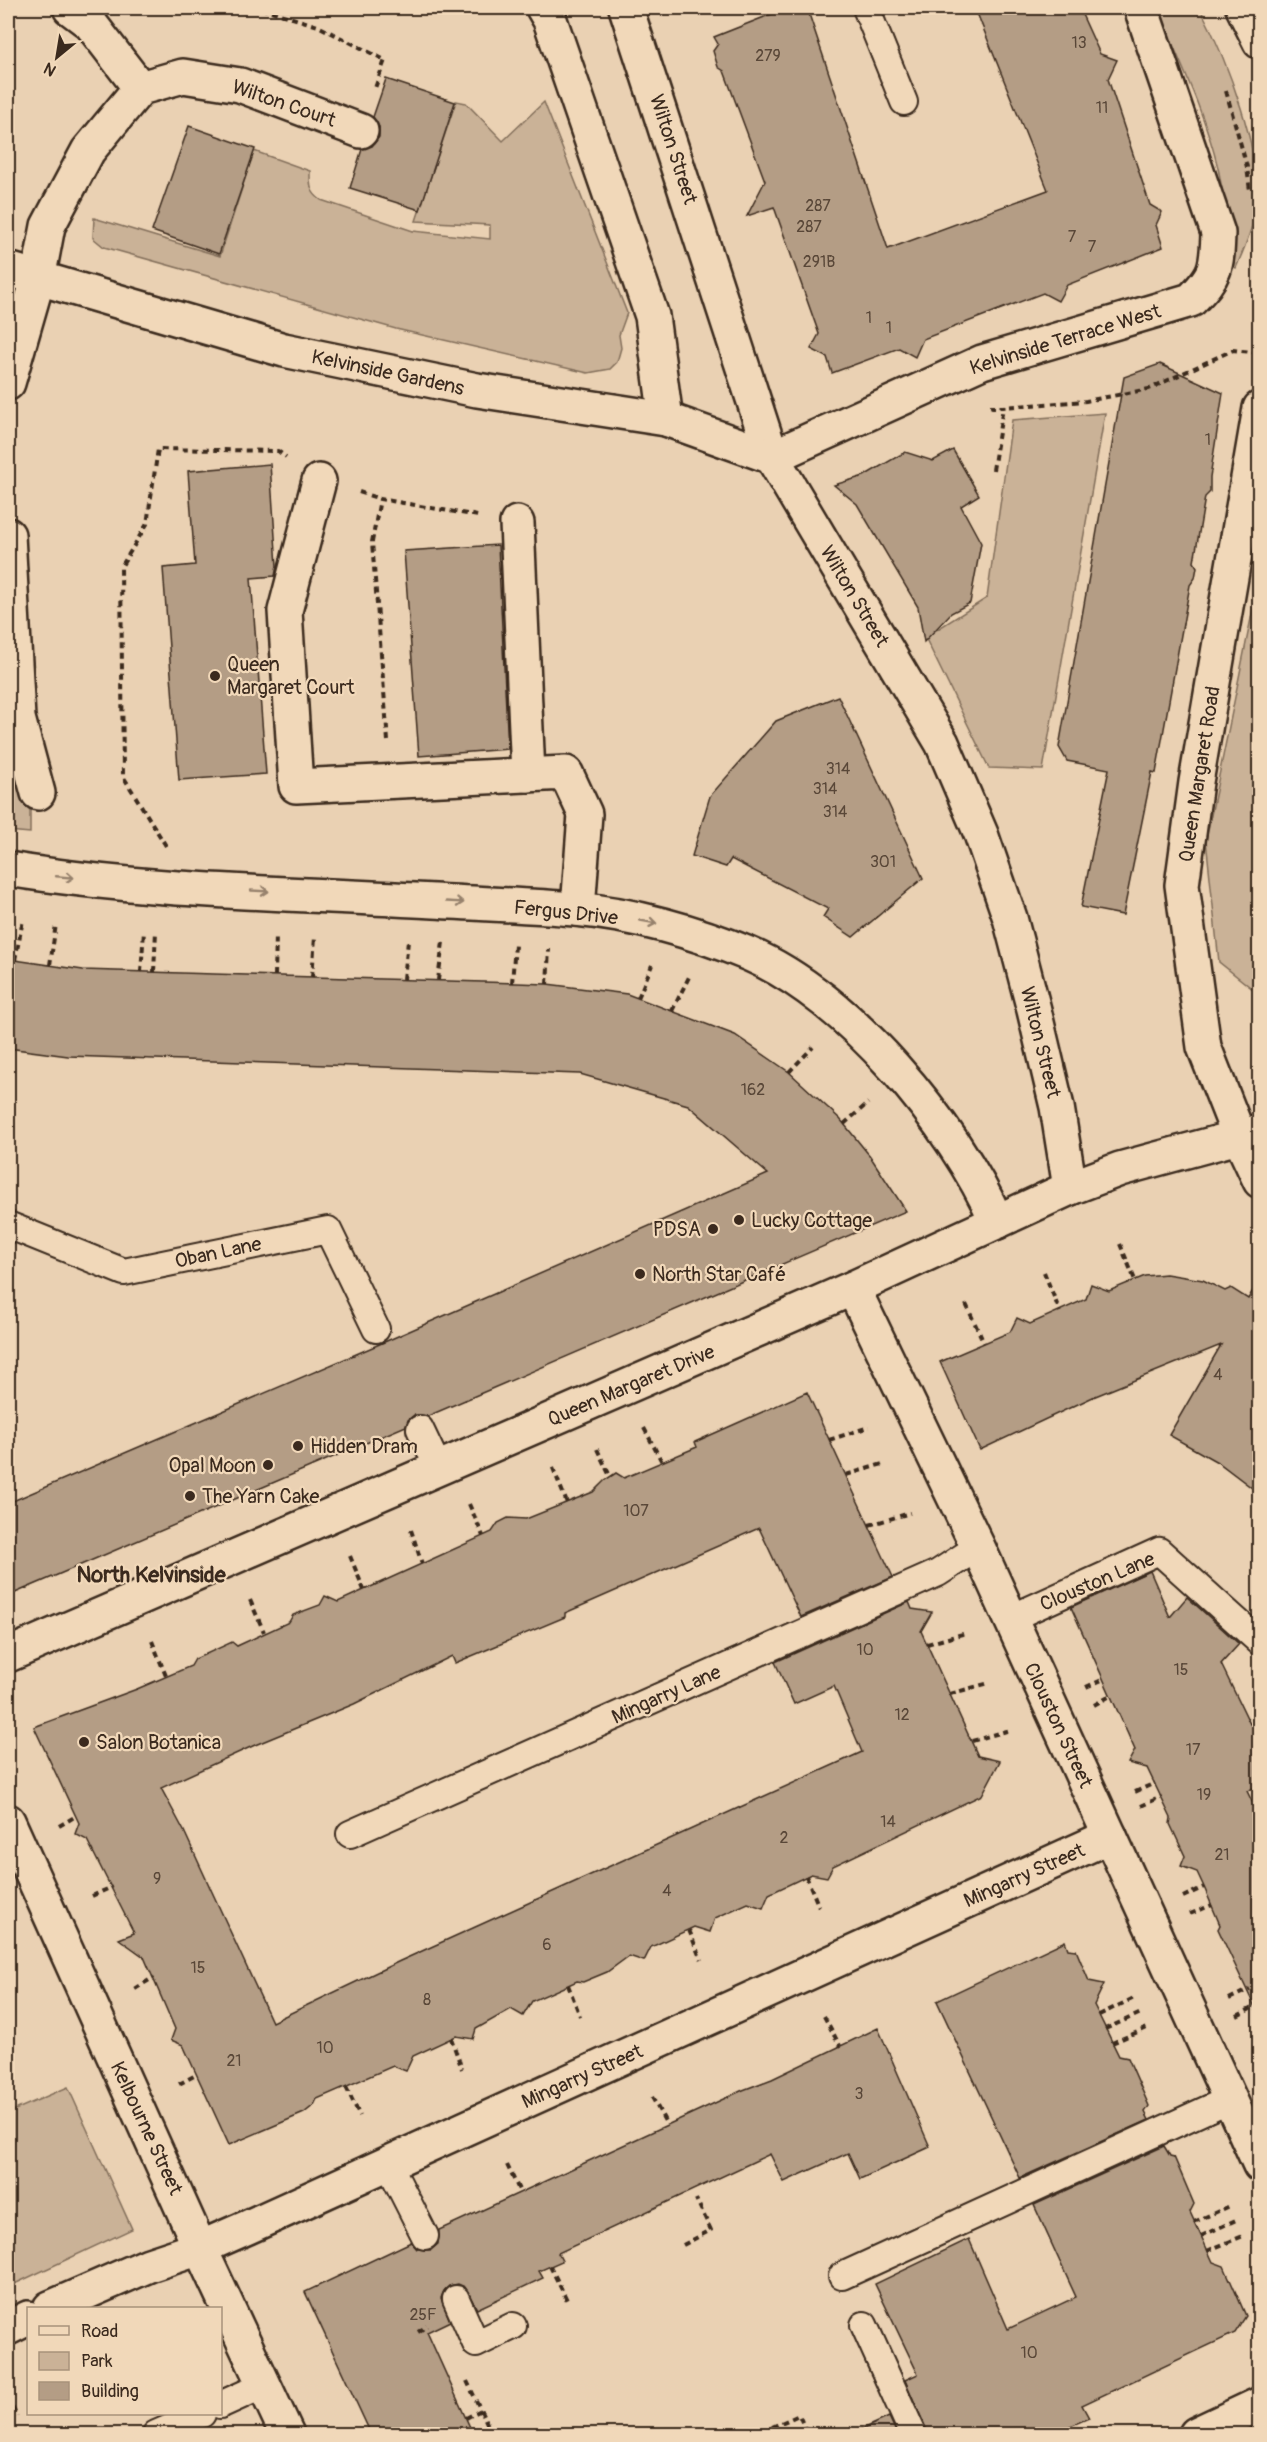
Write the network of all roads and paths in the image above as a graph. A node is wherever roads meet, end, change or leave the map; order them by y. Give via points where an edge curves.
1 (70, 8) edge
2 (261, 8) edge
3 (543, 8) edge
4 (626, 8) edge
5 (866, 8) edge
6 (1142, 8) edge
7 (1243, 8) edge
8 (1260, 42) edge
9 (140, 88) junction
10 (1226, 91) dead end
11 (904, 102) dead end
12 (361, 131) joint
13 (1250, 197) dead end
14 (8, 269) edge
15 (38, 279) junction
16 (1260, 353) edge
17 (8, 383) edge
18 (1017, 406) dead end
19 (1003, 407) dead end
20 (1260, 408) edge
21 (666, 419) junction
22 (234, 451) dead end
23 (772, 457) junction
24 (993, 470) dead end
25 (319, 481) dead end
26 (517, 523) joint
27 (8, 535) edge
28 (528, 775) junction
29 (391, 781) junction
30 (38, 794) dead end
31 (8, 869) edge
32 (167, 886) junction
33 (578, 909) junction
34 (22, 920) dead end
35 (56, 924) dead end
36 (144, 931) dead end
37 (156, 931) dead end
38 (276, 935) dead end
39 (315, 937) dead end
40 (408, 940) dead end
41 (443, 941) dead end
42 (515, 944) dead end
43 (549, 945) dead end
44 (15, 960) dead end
45 (654, 960) dead end
46 (50, 965) dead end
47 (141, 972) dead end
48 (154, 972) dead end
49 (691, 972) dead end
50 (275, 976) dead end
51 (312, 977) dead end
52 (404, 979) dead end
53 (438, 980) dead end
54 (512, 983) dead end
55 (547, 984) dead end
56 (638, 998) dead end
57 (672, 1011) dead end
58 (819, 1040) dead end
59 (789, 1072) dead end
60 (874, 1098) dead end
61 (844, 1124) dead end
62 (1249, 1133) edge
63 (1260, 1180) edge
64 (1071, 1188) junction
65 (997, 1222) junction
66 (8, 1225) edge
67 (1120, 1244) dead end
68 (1044, 1272) dead end
69 (1135, 1280) dead end
70 (853, 1288) junction
71 (966, 1304) dead end
72 (1060, 1312) dead end
73 (376, 1329) dead end
74 (984, 1343) dead end
75 (869, 1427) dead end
76 (644, 1428) dead end
77 (420, 1429) dead end
78 (830, 1440) dead end
79 (597, 1449) dead end
80 (662, 1462) dead end
81 (886, 1463) dead end
82 (438, 1467) junction
83 (553, 1468) dead end
84 (846, 1475) dead end
85 (610, 1476) dead end
86 (567, 1503) dead end
87 (469, 1504) dead end
88 (910, 1513) dead end
89 (869, 1525) dead end
90 (411, 1530) dead end
91 (483, 1536) dead end
92 (978, 1547) junction
93 (350, 1556) dead end
94 (422, 1564) dead end
95 (364, 1590) dead end
96 (250, 1600) dead end
97 (1011, 1618) junction
98 (264, 1632) dead end
99 (966, 1633) dead end
100 (152, 1641) dead end
101 (1260, 1642) edge
102 (927, 1644) dead end
103 (8, 1655) edge
104 (166, 1676) dead end
105 (1104, 1678) dead end
106 (989, 1683) dead end
107 (1082, 1688) dead end
108 (950, 1694) dead end
109 (1112, 1695) dead end
110 (1090, 1707) dead end
111 (1010, 1730) dead end
112 (972, 1742) dead end
113 (1155, 1783) dead end
114 (1131, 1793) dead end
115 (1161, 1797) dead end
116 (1138, 1808) dead end
117 (76, 1816) dead end
118 (8, 1821) edge
119 (59, 1826) dead end
120 (350, 1834) dead end
121 (1110, 1836) junction
122 (806, 1876) dead end
123 (112, 1887) dead end
124 (1204, 1887) dead end
125 (92, 1896) dead end
126 (1179, 1899) dead end
127 (1212, 1905) dead end
128 (819, 1907) dead end
129 (1187, 1915) dead end
130 (689, 1929) dead end
131 (701, 1960) dead end
132 (154, 1977) dead end
133 (568, 1985) dead end
134 (135, 1989) dead end
135 (1250, 1989) dead end
136 (1134, 1998) dead end
137 (1226, 2001) dead end
138 (1258, 2005) dead end
139 (1141, 2013) dead end
140 (1099, 2015) dead end
141 (580, 2016) dead end
142 (824, 2016) dead end
143 (1233, 2018) dead end
144 (1148, 2028) dead end
145 (1106, 2029) dead end
146 (451, 2038) dead end
147 (1112, 2043) dead end
148 (840, 2046) dead end
149 (462, 2069) dead end
150 (196, 2074) dead end
151 (179, 2084) dead end
152 (346, 2087) dead end
153 (652, 2097) dead end
154 (1230, 2099) junction
155 (360, 2116) dead end
156 (667, 2125) dead end
157 (388, 2163) junction
158 (507, 2165) dead end
159 (1260, 2165) edge
160 (520, 2192) dead end
161 (696, 2199) dead end
162 (1230, 2206) dead end
163 (1236, 2220) dead end
164 (1194, 2222) dead end
165 (425, 2236) dead end
166 (1201, 2236) dead end
167 (1243, 2236) dead end
168 (683, 2245) dead end
169 (200, 2248) junction
170 (1207, 2251) dead end
171 (550, 2266) dead end
172 (842, 2276) dead end
173 (456, 2299) dead end
174 (567, 2300) dead end
175 (52, 2307) edge
176 (27, 2318) edge
177 (864, 2325) dead end
178 (513, 2326) dead end
179 (8, 2328) edge
180 (463, 2373) dead end
181 (264, 2385) junction
182 (8, 2398) edge
183 (222, 2404) edge
184 (1260, 2404) edge
185 (481, 2410) junction
186 (200, 2415) edge
187 (17, 2417) dead end
188 (466, 2418) dead end
189 (772, 2427) dead end
190 (156, 2434) edge
191 (287, 2434) edge
192 (492, 2434) edge
193 (807, 2434) edge
194 (913, 2434) edge
195 (1196, 2434) edge

1 - 9 street via 90,23
2 - 12 path via 318,26 385,60
3 - 21 street via 652,316
4 - 23 street, Wilton Street
5 - 11 lane
6 - 23 street, Kelvinside Terrace West via 1218,233 1218,262 1209,282 1191,300 982,362
7 - 8 street
9 - 12 street, Wilton Court via 183,76 240,85
9 - 15 street via 88,151 48,226
10 - 13 path via 1247,167
14 - 15 street, Kelvinside Gardens
15 - 17 street
15 - 21 street, Kelvinside Gardens via 284,350 477,390
16 - 18 path via 1233,350 1149,389
19 - 24 path
20 - 62 street, Queen Margaret Road via 1182,885 1204,1047
21 - 23 street, Kelvinside Gardens
22 - 32 path via 158,449 147,524 121,567 123,776 166,845
23 - 64 street, Wilton Street via 942,743 981,834 1010,918 1034,1010
25 - 29 street via 285,611 296,786
26 - 28 street
26 - 29 path via 380,499 372,542
27 - 30 street via 18,718
28 - 29 street
28 - 33 street via 566,772 585,814
31 -> 32 street, Fergus Drive
32 -> 33 street, Fergus Drive
33 -> 65 street, Fergus Drive via 673,927 751,955 811,990 898,1072 982,1188
34 - 44 path
35 - 46 path
36 - 47 path
37 - 48 path
38 - 50 path
39 - 51 path
40 - 52 path
41 - 53 path
42 - 54 path
43 - 55 path
45 - 56 path
49 - 57 path
58 - 59 path
60 - 61 path
62 - 63 street, Queen Margaret Road
62 - 64 street, Queen Margaret Drive via 1120,1169
64 - 65 street, Queen Margaret Drive
65 - 70 street, Queen Margaret Drive
66 - 73 lane, Oban Lane via 124,1272 328,1230
67 - 69 path
68 - 72 path
70 - 82 street, Queen Margaret Drive
70 - 92 street, Clouston Street
71 - 74 path
75 - 78 path
76 - 80 path
77 - 82 lane
79 - 85 path
81 - 84 path
82 - 103 street, Queen Margaret Drive
83 - 86 path
87 - 91 path
88 - 89 path
90 - 94 path
92 - 97 street, Clouston Street
92 - 120 lane, Mingarry Lane via 938,1573
93 - 95 path
96 - 98 path
97 - 101 lane, Clouston Lane via 1159,1551
97 - 121 street, Clouston Street
99 - 102 path
100 - 104 path
105 - 107 path
106 - 108 path
109 - 110 path
111 - 112 path
113 - 114 path
115 - 116 path
117 - 119 path
118 - 169 street, Kelbourne Street
121 - 154 street, Clouston Street
121 - 157 street, Mingarry Street
122 - 128 path
123 - 125 path
124 - 126 path
127 - 129 path
130 - 131 path
132 - 134 path
133 - 141 path
135 - 137 path
136 - 140 path
138 - 143 path
139 - 145 path
142 - 148 path
144 - 147 path
146 - 149 path
150 - 151 path
152 - 155 path
153 - 156 path
154 - 159 street, Clouston Street
154 - 172 lane
157 - 165 lane
157 - 169 street, Mingarry Street
158 - 160 path
161 - 168 path via 711,2230
162 - 164 path
163 - 166 path
167 - 170 path
169 - 175 street, Mingarry Street via 149,2265
169 - 181 street, Kelbourne Street
171 - 174 path
173 - 178 lane via 476,2344
176 - 179 street
177 - 194 lane
180 - 185 path
181 - 183 lane
181 - 191 street, Kelbourne Street
182 - 187 path
184 - 195 street
185 - 188 path
185 - 192 path
186 - 190 lane
189 - 193 path via 799,2415

